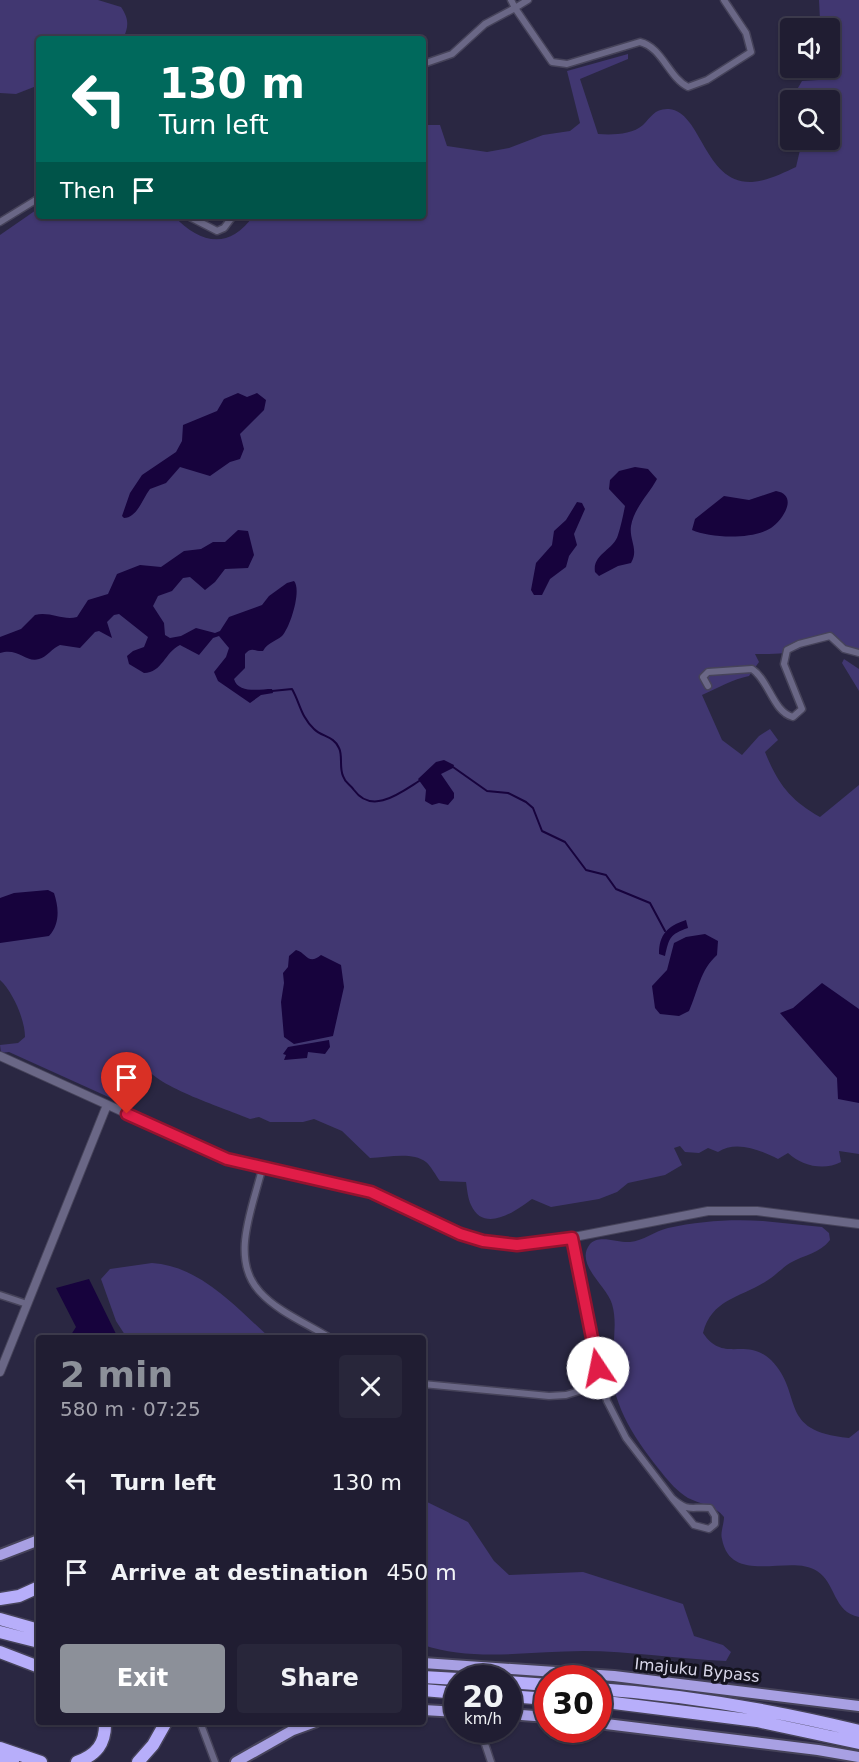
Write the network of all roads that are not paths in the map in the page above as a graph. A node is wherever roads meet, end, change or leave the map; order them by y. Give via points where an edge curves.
1 (511, 0) edge
2 (528, 0) edge
3 (724, 0) edge
4 (514, 8) junction
5 (426, 63) edge
6 (36, 200) edge
7 (194, 219) edge
8 (231, 219) edge
9 (0, 222) edge
10 (859, 653) edge
11 (708, 686) dead end
12 (0, 1056) edge
13 (107, 1105) junction
14 (262, 1169) junction
15 (859, 1224) edge
16 (572, 1238) junction
17 (0, 1295) edge
18 (27, 1304) junction
19 (325, 1335) edge
20 (0, 1372) edge
21 (426, 1384) edge
22 (602, 1384) junction
23 (672, 1498) junction
24 (36, 1541) edge
25 (0, 1555) edge
26 (36, 1588) edge
27 (0, 1599) edge
28 (0, 1619) edge
29 (36, 1629) edge
30 (0, 1632) edge
31 (36, 1641) edge
32 (0, 1652) edge
33 (426, 1663) edge
34 (36, 1666) edge
35 (426, 1677) edge
36 (444, 1678) edge
37 (426, 1690) edge
38 (612, 1690) edge
39 (444, 1692) edge
40 (612, 1702) edge
41 (859, 1706) edge
42 (426, 1710) edge
43 (444, 1711) edge
44 (105, 1725) edge
45 (164, 1725) edge
46 (201, 1725) edge
47 (307, 1725) edge
48 (612, 1725) edge
49 (817, 1726) junction
50 (859, 1731) edge
51 (485, 1743) edge
52 (859, 1743) edge
53 (0, 1748) edge
54 (0, 1757) edge
55 (859, 1757) edge
56 (13, 1762) edge
57 (41, 1762) edge
58 (76, 1762) edge
59 (138, 1762) edge
60 (215, 1762) edge
61 (236, 1762) edge
62 (491, 1762) edge

1 - 4 street
2 - 4 street
3 - 4 street via 746,33 752,50 707,80 688,87 650,46 640,42 556,64
4 - 5 street via 485,24 452,54
6 - 9 street
7 - 8 street via 218,231
10 - 11 street via 844,649 830,636 787,651 784,664 802,709 793,717 784,713 761,676 752,669 706,673 703,677
12 - 13 street
13 - 14 street via 227,1159
13 - 18 street
14 - 16 street via 371,1192 483,1241 517,1245
14 - 19 street via 245,1240 250,1278 269,1300
15 - 16 street via 757,1211 708,1211
16 - 22 street
17 - 18 street
18 - 20 street
21 - 22 street via 549,1396 576,1393
22 - 23 street via 626,1438
23 - 23 street via 690,1509 710,1508 715,1524 709,1529 694,1525
24 - 25 highway
26 - 27 highway
28 - 29 highway
30 - 31 highway
32 - 34 highway
33 - 41 highway, Imajuku Bypass via 614,1676
35 - 36 highway
37 - 39 highway
38 - 49 highway via 702,1700
40 - 49 highway
42 - 43 highway
44 - 58 highway via 101,1745 92,1756
45 - 59 highway
46 - 60 street
47 - 61 highway
48 - 55 highway
49 - 50 highway
49 - 52 highway
51 - 62 street
53 - 57 highway
54 - 56 highway

